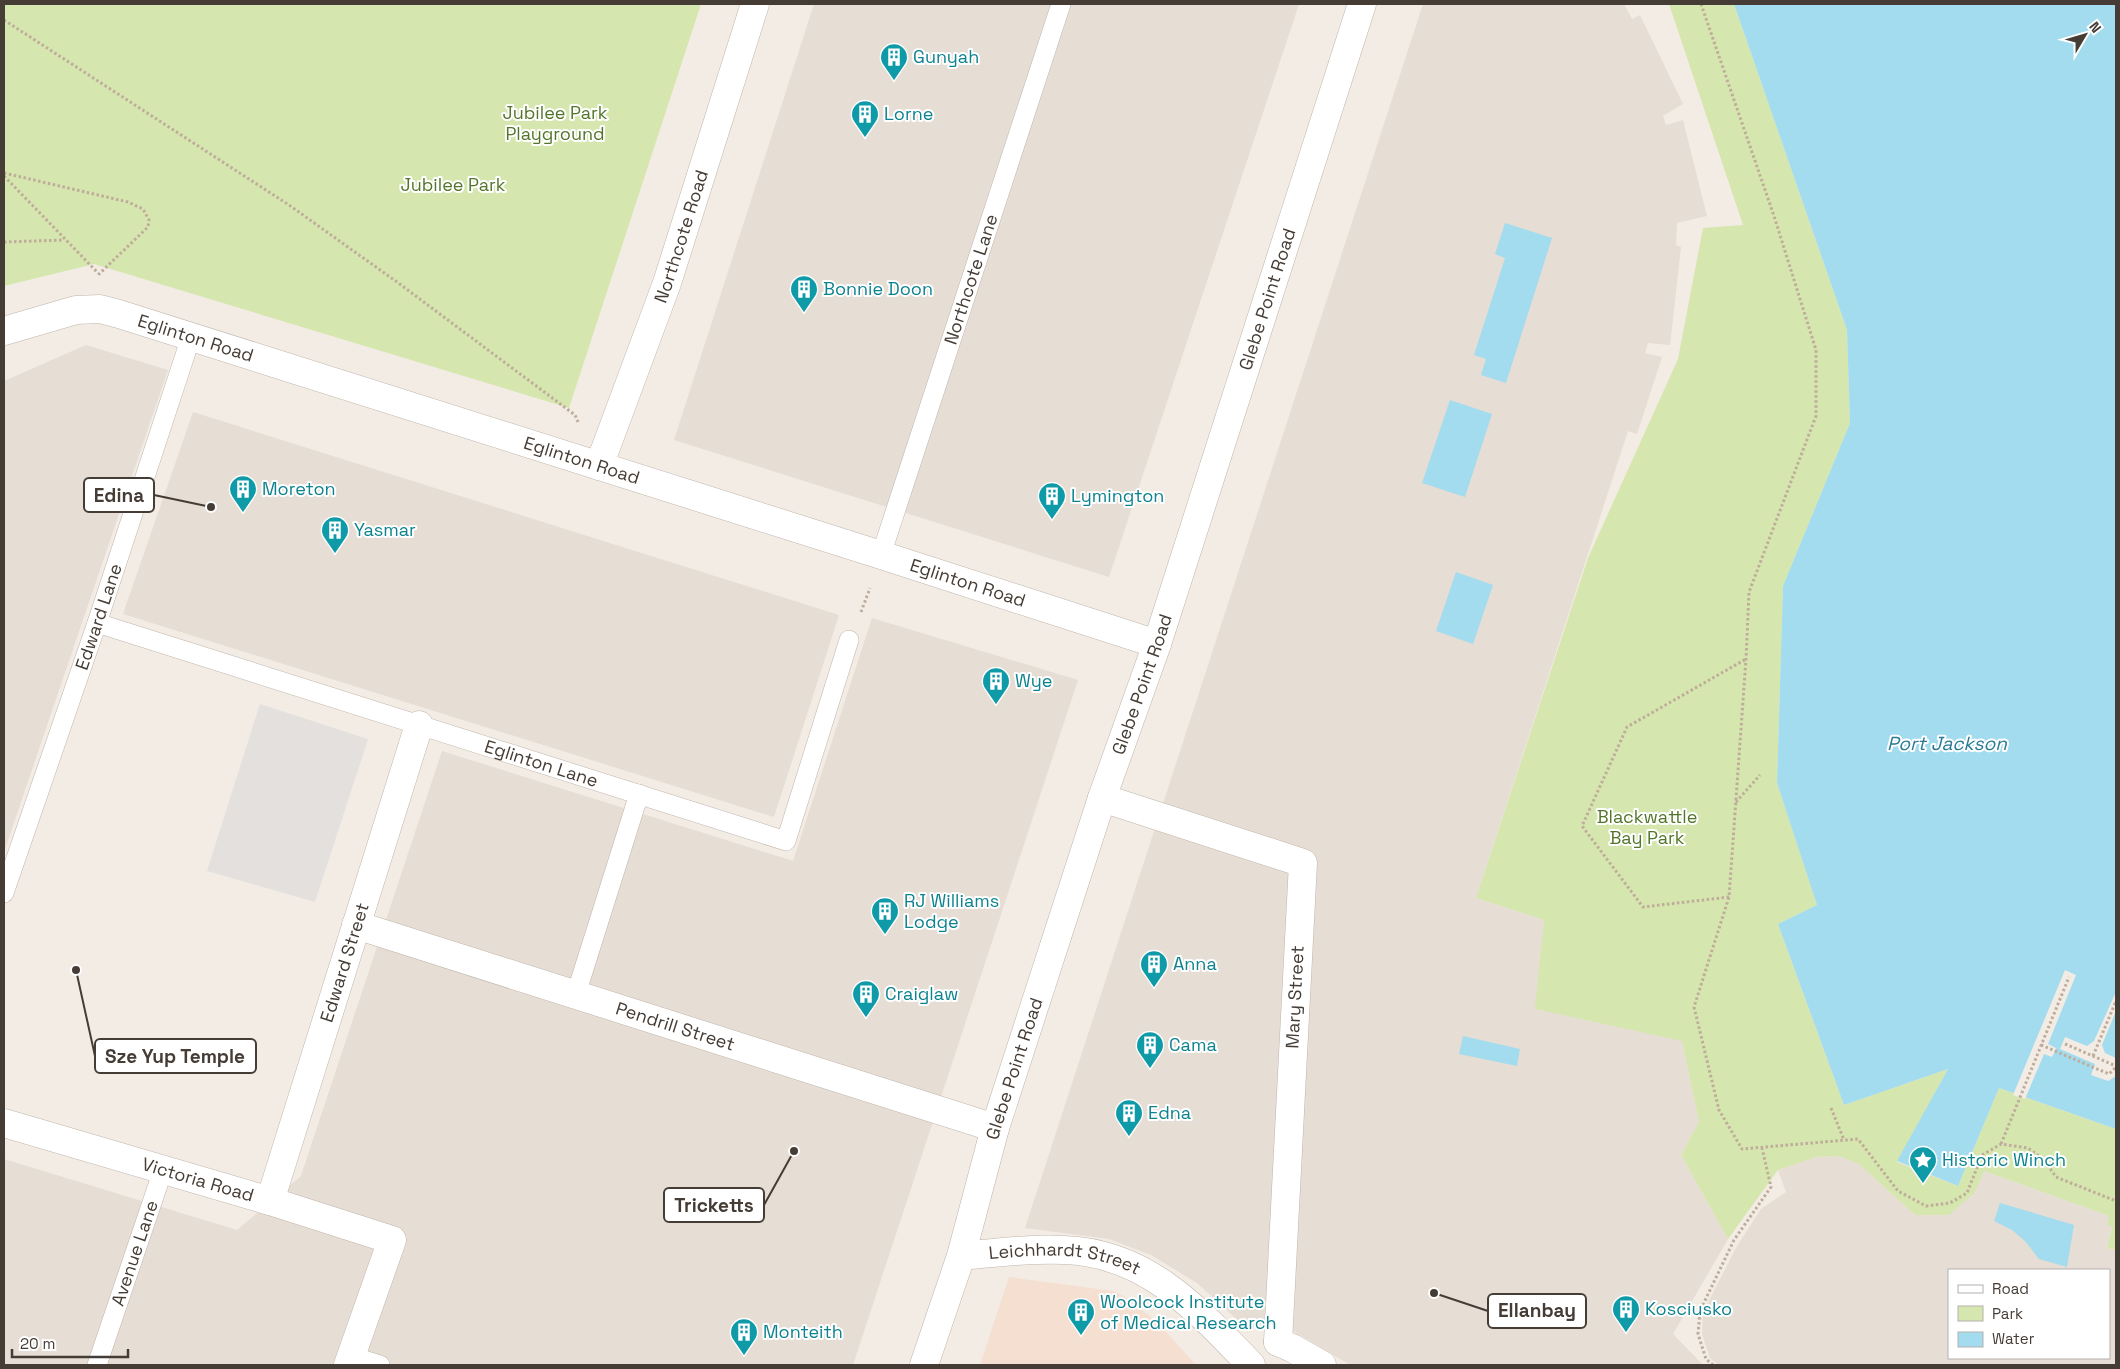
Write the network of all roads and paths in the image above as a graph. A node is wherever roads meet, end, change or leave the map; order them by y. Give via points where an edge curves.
1 (755, 4) edge
2 (1061, 4) edge
3 (1362, 4) edge
4 (1701, 4) edge
5 (4, 20) edge
6 (4, 175) edge
7 (64, 240) junction
8 (4, 242) edge
9 (98, 273) junction
10 (100, 308) junction
11 (4, 330) edge
12 (191, 337) junction
13 (574, 415) dead end
14 (599, 466) junction
15 (881, 555) junction
16 (97, 623) junction
17 (849, 640) dead end
18 (1157, 644) junction
19 (1746, 659) junction
20 (419, 724) junction
21 (1760, 774) dead end
22 (639, 794) junction
23 (1102, 798) junction
24 (1735, 802) junction
25 (4, 894) edge
26 (1728, 897) junction
27 (356, 925) junction
28 (2069, 977) dead end
29 (576, 994) junction
30 (2116, 1001) edge
31 (2065, 1044) dead end
32 (2041, 1045) junction
33 (2093, 1056) junction
34 (2116, 1066) edge
35 (1830, 1108) dead end
36 (4, 1123) edge
37 (995, 1128) junction
38 (1844, 1140) junction
39 (2002, 1144) junction
40 (1762, 1148) junction
41 (163, 1170) junction
42 (270, 1201) junction
43 (2116, 1201) edge
44 (961, 1256) junction
45 (1278, 1342) junction
46 (350, 1361) edge
47 (97, 1365) edge
48 (380, 1365) edge
49 (924, 1365) edge
50 (1253, 1365) edge
51 (1322, 1365) edge
52 (1713, 1365) edge

1 - 14 street, Northcote Road via 667,283
2 - 15 lane, Northcote Lane
3 - 18 street, Glebe Point Road
4 - 19 path via 1816,350 1816,416 1749,592
5 - 13 path via 289,205 398,282
6 - 7 path
6 - 9 path via 128,202 143,209 149,220 148,227
7 - 8 path
7 - 9 path
9 - 10 path
10 - 11 street, Eglinton Road via 67,312
10 - 12 street, Eglinton Road
12 - 14 street, Eglinton Road
12 - 16 lane, Edward Lane
14 - 15 street, Eglinton Road
15 - 18 street, Eglinton Road
16 - 20 lane, Eglinton Lane
16 - 25 lane, Edward Lane
17 - 22 lane, Eglinton Lane via 786,841
18 - 23 street, Glebe Point Road
19 - 24 path
19 - 26 path via 1627,727 1582,826 1643,907
20 - 22 lane, Eglinton Lane
20 - 27 street, Edward Street
21 - 24 path
22 - 29 lane
23 - 37 street, Glebe Point Road
23 - 45 street, Mary Street via 1303,863
24 - 26 path
26 - 40 path via 1694,1007 1719,1110 1742,1150
27 - 29 street, Pendrill Street
27 - 42 street, Edward Street
28 - 32 path
29 - 37 street, Pendrill Street
30 - 33 path
31 - 33 path
32 - 34 path via 2109,1074
32 - 39 path
33 - 34 path
35 - 38 path
36 - 41 street, Victoria Road
37 - 44 street, Glebe Point Road
38 - 39 path via 1858,1139 1898,1191 1926,1206 1950,1203 1967,1193 1982,1155
38 - 40 path
39 - 43 path via 2028,1148 2044,1160 2056,1177
40 - 52 path via 1771,1187 1734,1240 1700,1311 1698,1334 1706,1359
41 - 42 street, Victoria Road
41 - 47 lane, Avenue Lane
42 - 46 street, Victoria Road via 392,1240
44 - 49 street, Glebe Point Road
44 - 50 street, Leichhardt Street via 1063,1250 1112,1258 1176,1292
45 - 50 street
45 - 51 street
46 - 48 lane

